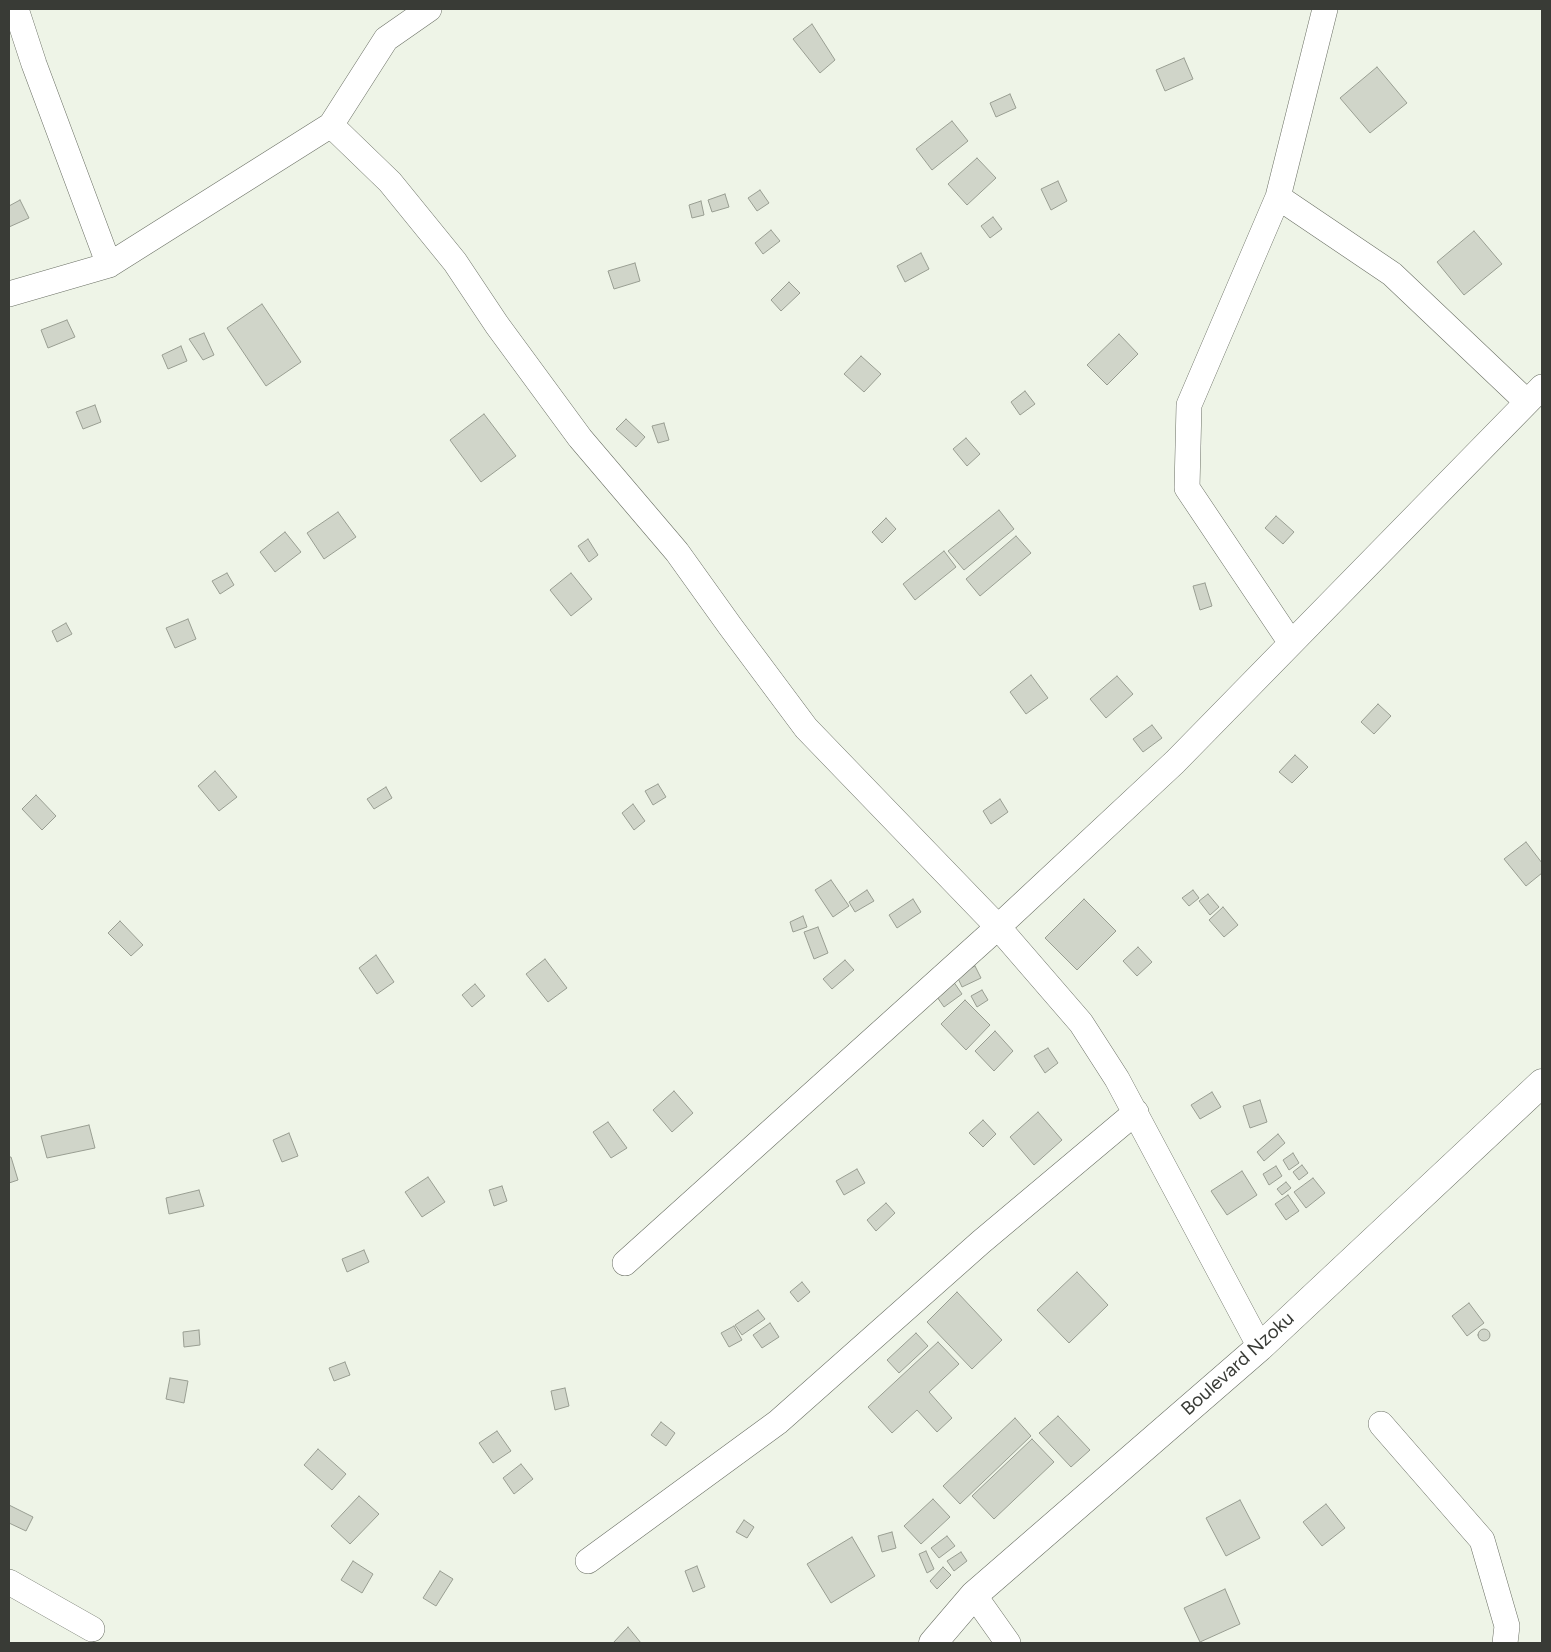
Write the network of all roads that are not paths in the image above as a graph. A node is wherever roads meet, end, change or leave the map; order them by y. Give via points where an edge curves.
1 (16, 9) edge
2 (429, 9) edge
3 (1325, 9) edge
4 (331, 125) junction
5 (1278, 197) junction
6 (110, 266) junction
7 (9, 294) edge
8 (1534, 394) edge
9 (1291, 643) junction
10 (998, 927) junction
11 (1542, 1083) edge
12 (1136, 1112) junction
13 (625, 1263) dead end
14 (1260, 1346) junction
15 (1381, 1424) dead end
16 (588, 1561) dead end
17 (9, 1582) edge
18 (974, 1595) junction
19 (92, 1629) dead end
20 (933, 1643) edge
21 (1008, 1643) edge
22 (1505, 1643) edge

1 - 6 street
2 - 4 street via 386,39
3 - 5 street
4 - 6 street
4 - 10 street via 390,182 455,262 497,326 580,438 677,552 806,728
5 - 8 street via 1392,274
5 - 9 street via 1189,405 1187,488
6 - 7 street
8 - 9 street
9 - 10 street via 1175,762
10 - 12 street via 1081,1023
10 - 13 street
11 - 14 street, Boulevard Nzoku
12 - 14 street
12 - 16 street via 982,1242 778,1422
14 - 18 street, Boulevard Nzoku
15 - 22 street via 1482,1540 1507,1626
17 - 19 street
18 - 20 street, Boulevard Nzoku
18 - 21 street

